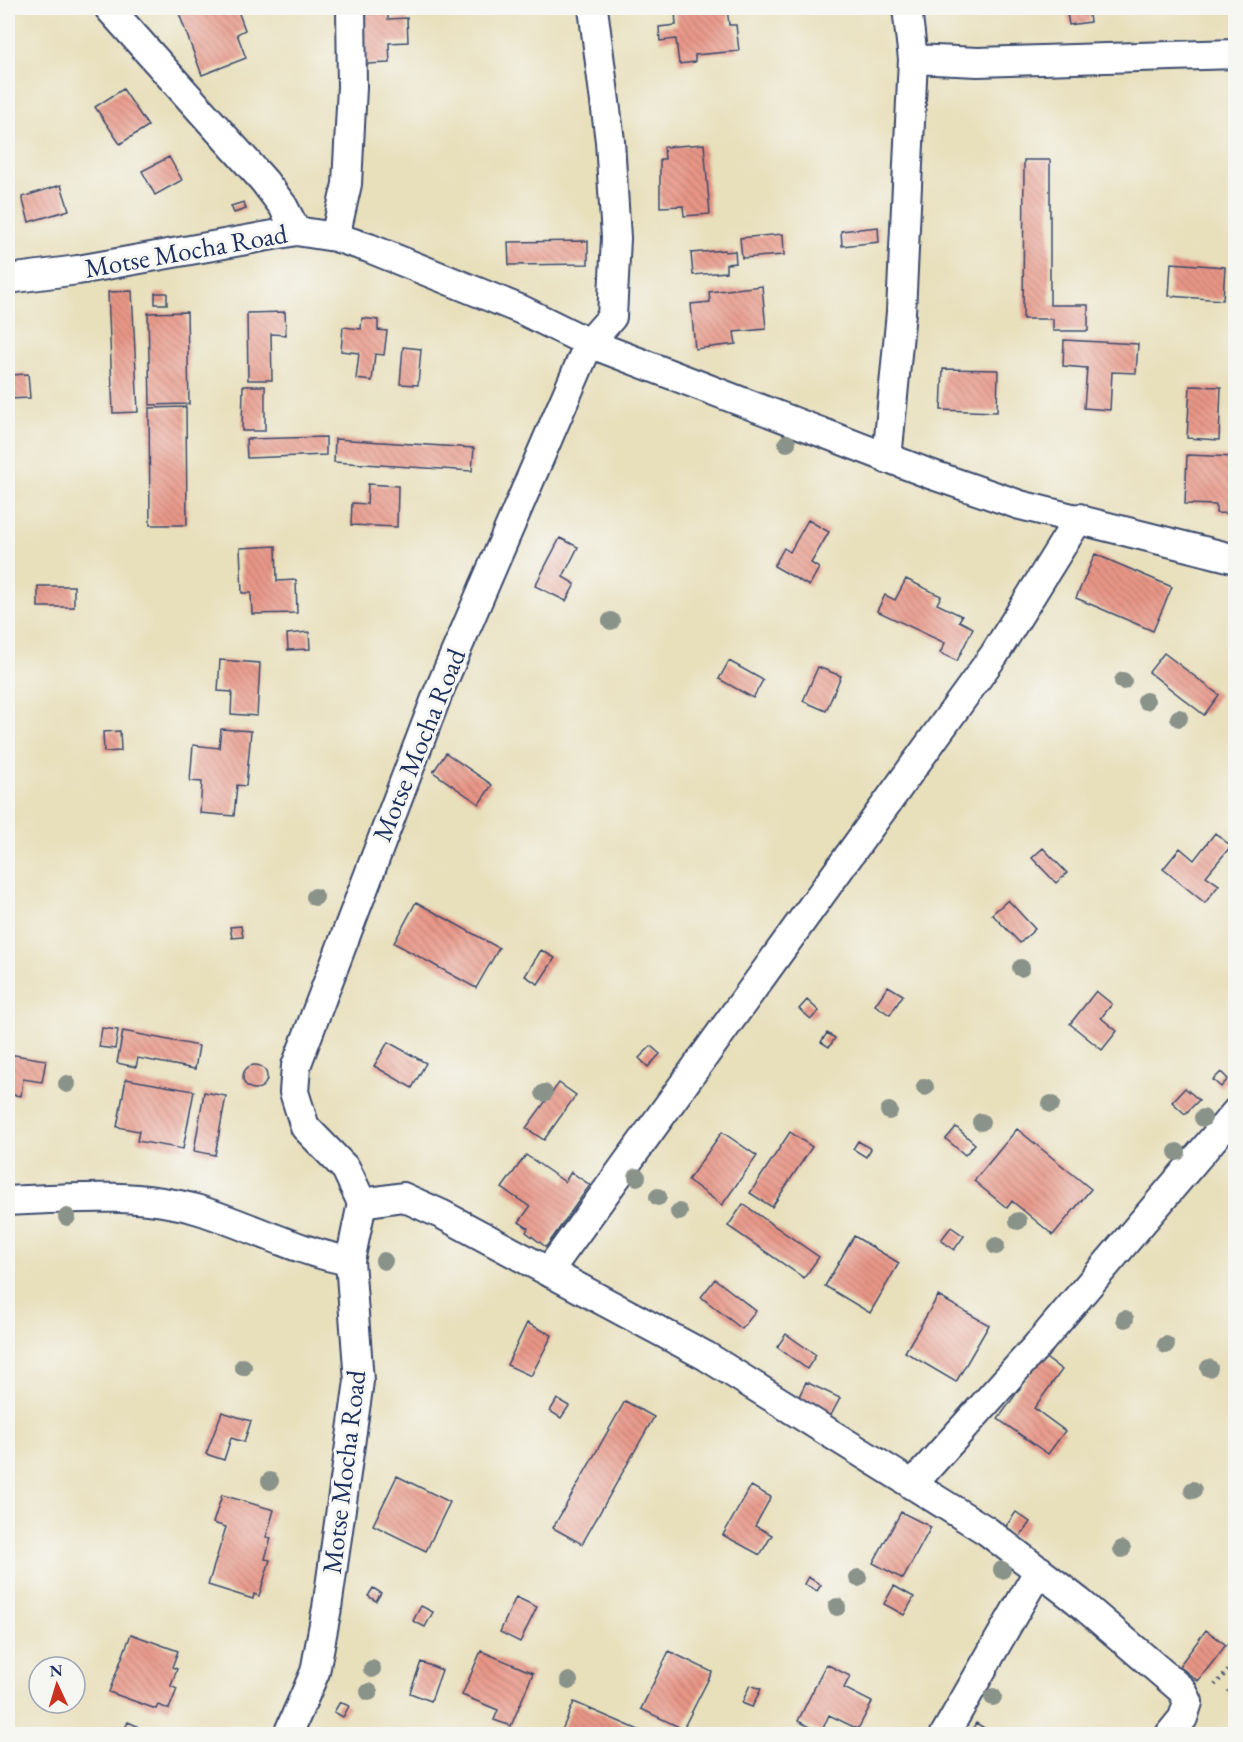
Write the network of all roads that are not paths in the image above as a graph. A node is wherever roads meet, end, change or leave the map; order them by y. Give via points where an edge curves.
1 (109, 8) edge
2 (351, 8) edge
3 (593, 8) edge
4 (907, 8) edge
5 (1236, 54) edge
6 (914, 59) junction
7 (296, 231) junction
8 (335, 237) junction
9 (8, 279) edge
10 (589, 343) junction
11 (887, 459) junction
12 (1079, 518) junction
13 (1236, 559) edge
14 (1236, 1112) edge
15 (8, 1201) edge
16 (362, 1203) junction
17 (350, 1261) junction
18 (548, 1272) junction
19 (912, 1485) junction
20 (1039, 1570) junction
21 (288, 1734) edge
22 (945, 1734) edge
23 (1170, 1734) edge

1 - 7 street via 264,182
2 - 8 street via 347,184
3 - 10 street via 610,141 616,238 612,317
4 - 6 street
5 - 6 street via 978,63
6 - 11 street via 901,312
7 - 8 street, Motse Mocha Road
7 - 9 street, Motse Mocha Road
8 - 10 street, Motse Mocha Road via 522,310
10 - 11 street
10 - 16 street, Motse Mocha Road via 438,693 296,1066 294,1092 305,1127 346,1169
11 - 12 street via 1020,505
12 - 13 street
12 - 18 street via 994,656
14 - 19 street via 1042,1340
15 - 17 street via 148,1200 198,1210 322,1256
16 - 17 street, Motse Mocha Road
16 - 18 street via 403,1197
17 - 21 street, Motse Mocha Road via 359,1381 315,1672
18 - 19 street via 706,1356
19 - 20 street via 987,1531
20 - 22 street
20 - 23 street via 1182,1690 1188,1702 1183,1718

